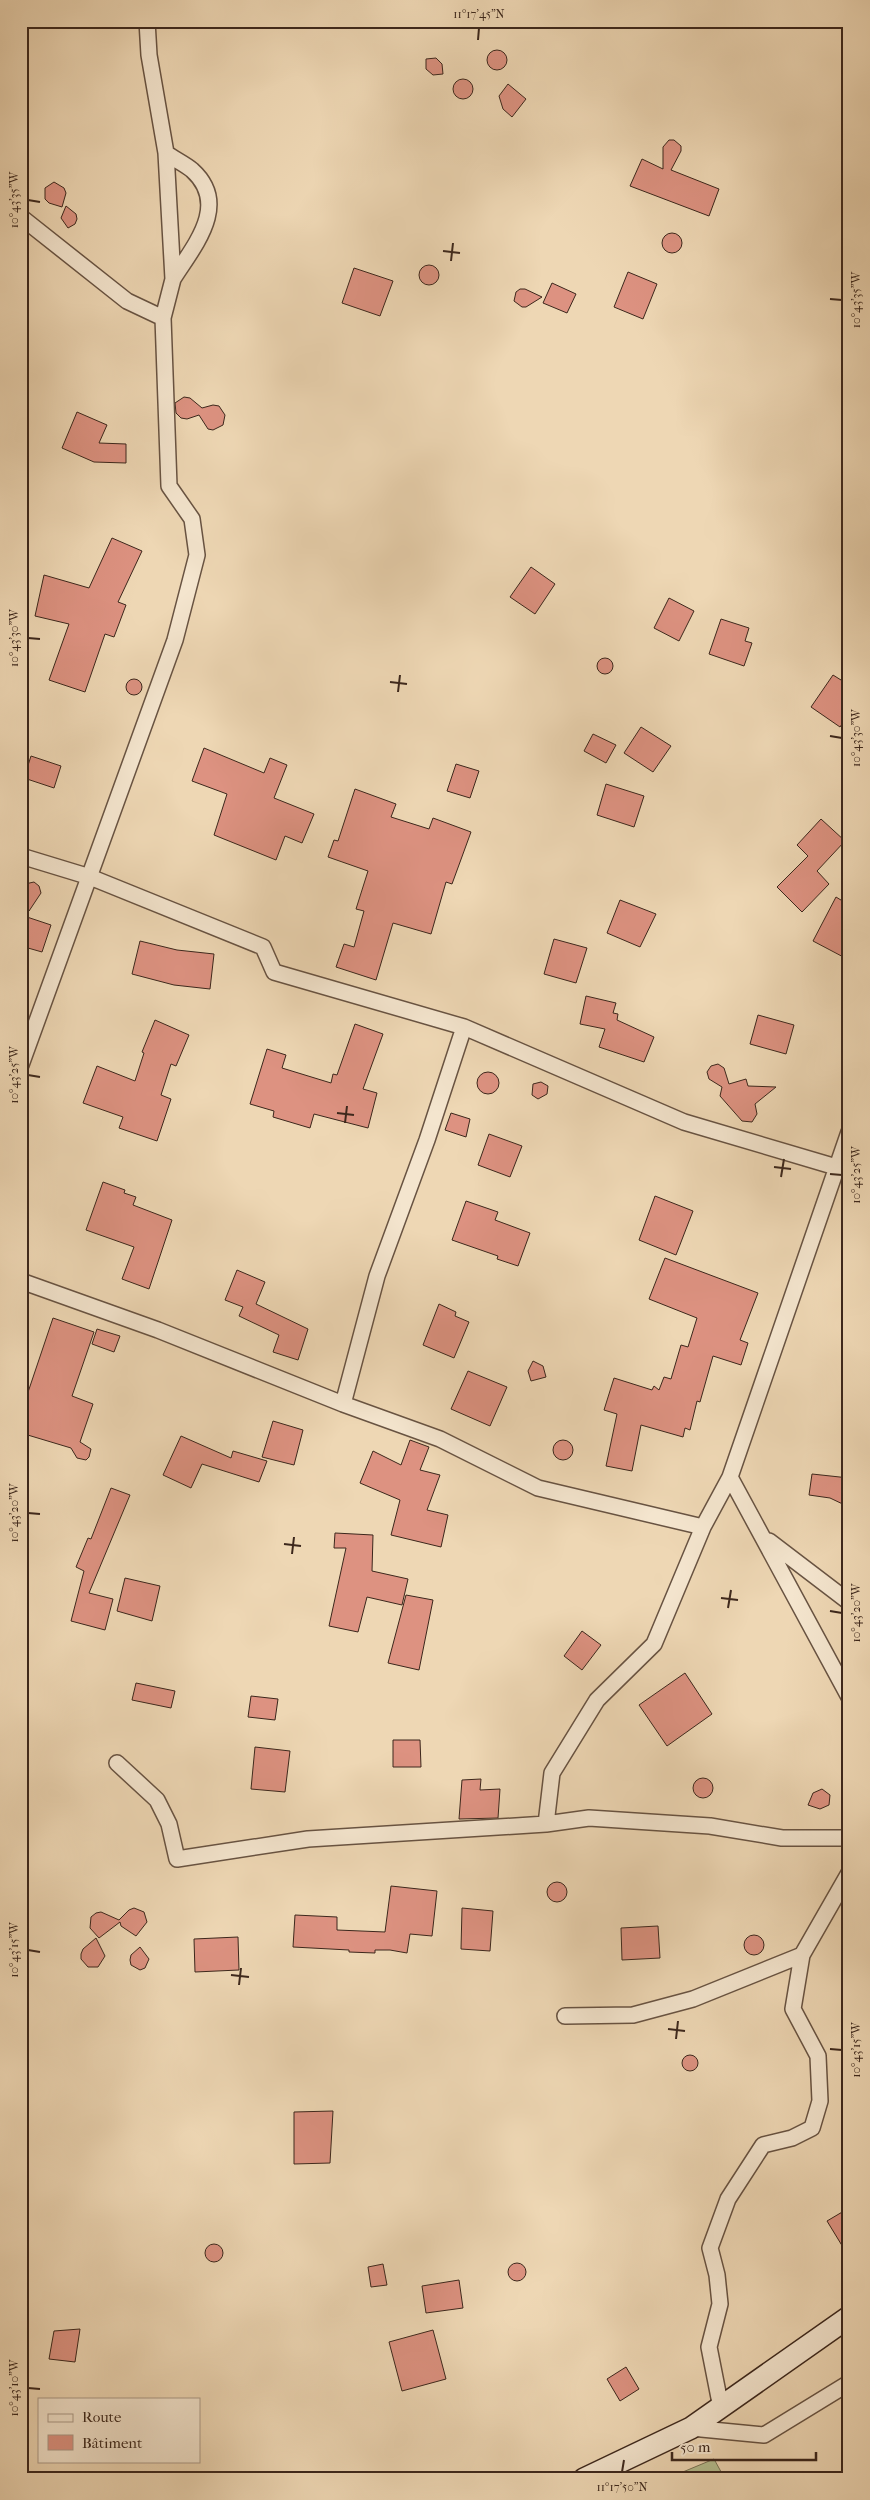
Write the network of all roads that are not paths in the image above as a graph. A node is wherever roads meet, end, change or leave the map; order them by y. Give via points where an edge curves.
1 (147, 21) edge
2 (166, 153) junction
3 (21, 217) edge
4 (173, 279) junction
5 (163, 318) junction
6 (21, 856) edge
7 (90, 877) junction
8 (464, 1027) junction
9 (21, 1065) edge
10 (849, 1132) edge
11 (836, 1167) junction
12 (21, 1281) edge
13 (343, 1404) junction
14 (730, 1477) junction
15 (703, 1527) junction
16 (764, 1538) junction
17 (849, 1602) edge
18 (848, 1693) edge
19 (117, 1763) dead end
20 (546, 1824) junction
21 (849, 1838) edge
22 (849, 1873) edge
23 (802, 1955) junction
24 (565, 2016) dead end
25 (849, 2317) edge
26 (849, 2383) edge
27 (721, 2408) junction
28 (691, 2428) junction
29 (584, 2479) edge

1 - 2 street via 148,55
2 - 4 street
2 - 4 street via 193,171 207,192 210,208 206,226
3 - 5 street via 127,301
4 - 5 street
5 - 7 street via 169,486 192,519 197,555 175,640
6 - 7 street
7 - 8 street via 263,947 274,972
7 - 9 street
8 - 11 street via 684,1122
8 - 13 street via 377,1276
10 - 11 street
11 - 14 street
12 - 13 street via 158,1330
13 - 15 street via 440,1439 538,1488
14 - 15 street
14 - 16 street
15 - 20 street via 654,1644 597,1700 552,1773
16 - 17 street
16 - 18 street
19 - 20 street via 157,1800 168,1824 177,1859 308,1839
20 - 21 street via 589,1818 710,1826 782,1838
22 - 23 street
23 - 24 street via 693,1999 633,2015
23 - 27 street via 793,2009 818,2056 820,2102 812,2128 792,2138 763,2145 728,2200 710,2248 720,2304 709,2347
25 - 27 street
26 - 28 street via 764,2436
27 - 28 street
28 - 29 street

